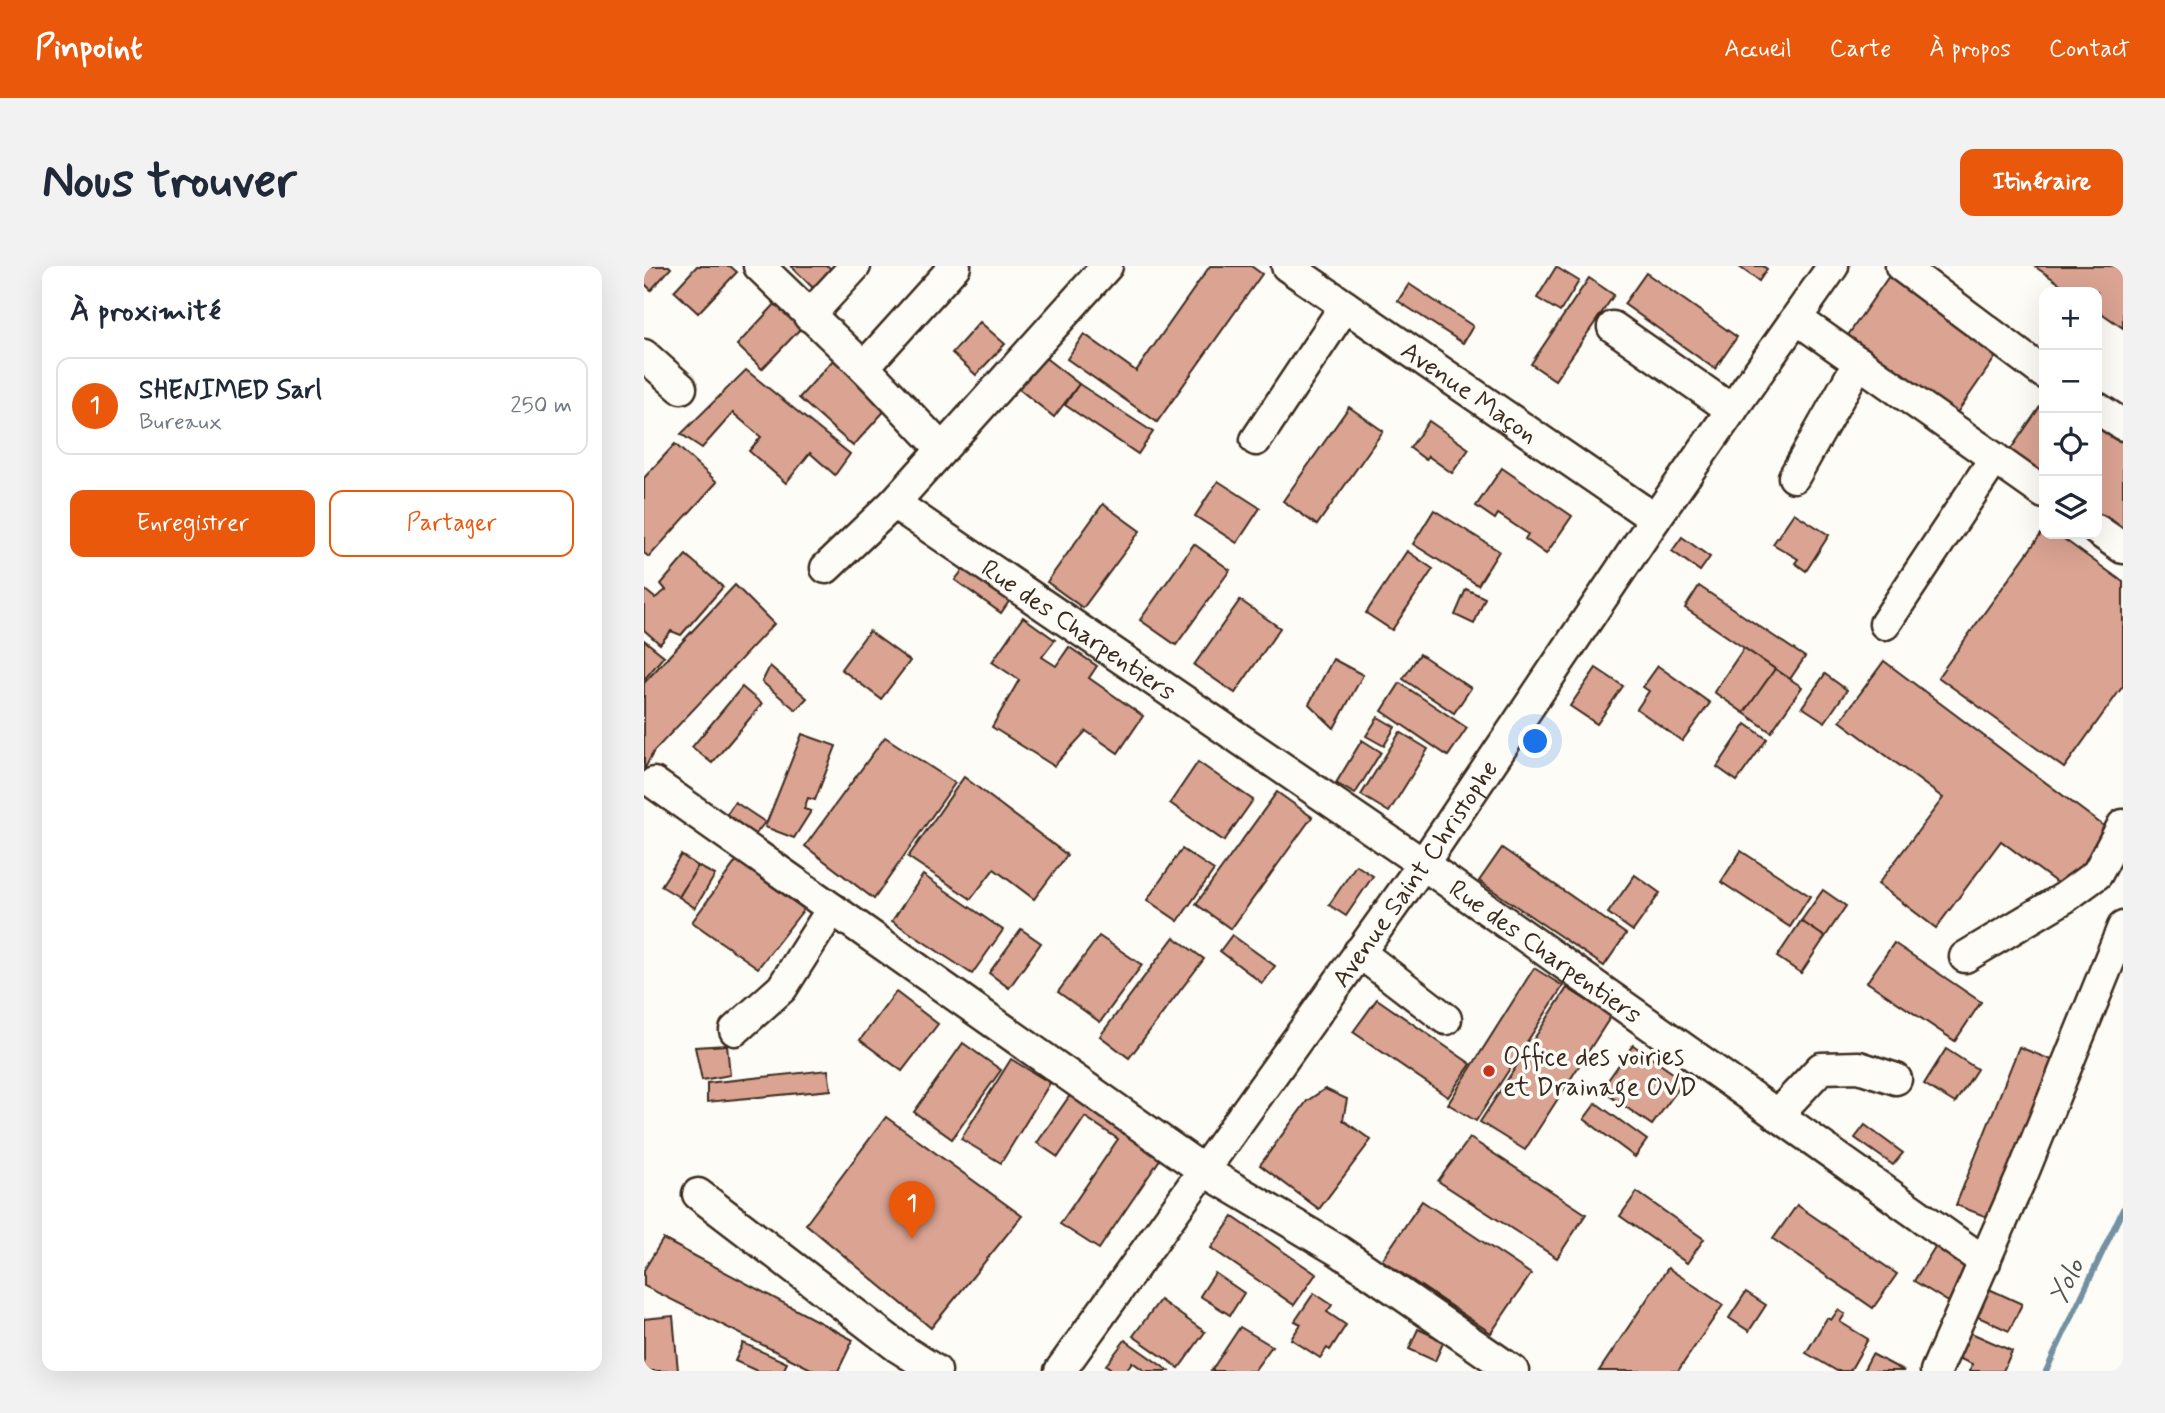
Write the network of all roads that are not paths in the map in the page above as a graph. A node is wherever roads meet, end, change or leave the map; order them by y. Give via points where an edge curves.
1 (759, 266) edge
2 (855, 266) edge
3 (955, 266) edge
4 (1107, 266) edge
5 (1833, 266) edge
6 (1901, 266) edge
7 (1306, 271) edge
8 (1345, 306) junction
9 (809, 316) junction
10 (1797, 319) junction
11 (1613, 327) dead end
12 (644, 355) edge
13 (1859, 362) junction
14 (864, 367) junction
15 (2039, 369) edge
16 (681, 388) dead end
17 (1732, 411) junction
18 (2102, 411) edge
19 (2123, 425) edge
20 (1256, 440) dead end
21 (941, 448) junction
22 (1995, 458) junction
23 (1794, 477) dead end
24 (2039, 489) edge
25 (894, 503) junction
26 (1655, 519) junction
27 (2102, 533) edge
28 (2123, 548) edge
29 (826, 568) dead end
30 (1885, 624) dead end
31 (654, 783) dead end
32 (2123, 825) edge
33 (1423, 864) junction
34 (832, 909) junction
35 (2123, 927) edge
36 (1359, 952) junction
37 (1965, 957) dead end
38 (1446, 1018) dead end
39 (735, 1030) dead end
40 (1896, 1079) dead end
41 (1777, 1115) junction
42 (1203, 1170) junction
43 (698, 1194) dead end
44 (1985, 1262) junction
45 (936, 1371) edge
46 (1060, 1371) edge
47 (1513, 1371) edge
48 (1936, 1371) edge

1 - 9 street
2 - 9 street
3 - 14 street
4 - 21 street
5 - 10 street, Avenue Saint Christophe
6 - 15 street
7 - 8 street, Avenue Maçon
8 - 20 street
8 - 26 street, Avenue Maçon
9 - 14 street
10 - 13 street
10 - 17 street, Avenue Saint Christophe
11 - 17 street
12 - 16 street
13 - 22 street
13 - 23 street
14 - 21 street
17 - 26 street, Avenue Saint Christophe
18 - 19 street
21 - 25 street
22 - 24 street
22 - 30 street
25 - 29 street
25 - 33 street, Rue des Charpentiers
26 - 33 street, Avenue Saint Christophe
27 - 28 street
31 - 34 street
32 - 37 street via 2097,874
33 - 36 street, Avenue Saint Christophe
33 - 41 street, Rue des Charpentiers
34 - 39 street via 782,988
34 - 42 street
35 - 44 street
36 - 38 street
36 - 42 street, Avenue Saint Christophe
40 - 41 street via 1860,1067 1821,1068
41 - 44 street, Rue des Charpentiers
42 - 46 street, Avenue Saint Christophe
42 - 47 street via 1339,1251
43 - 45 street
44 - 48 street

